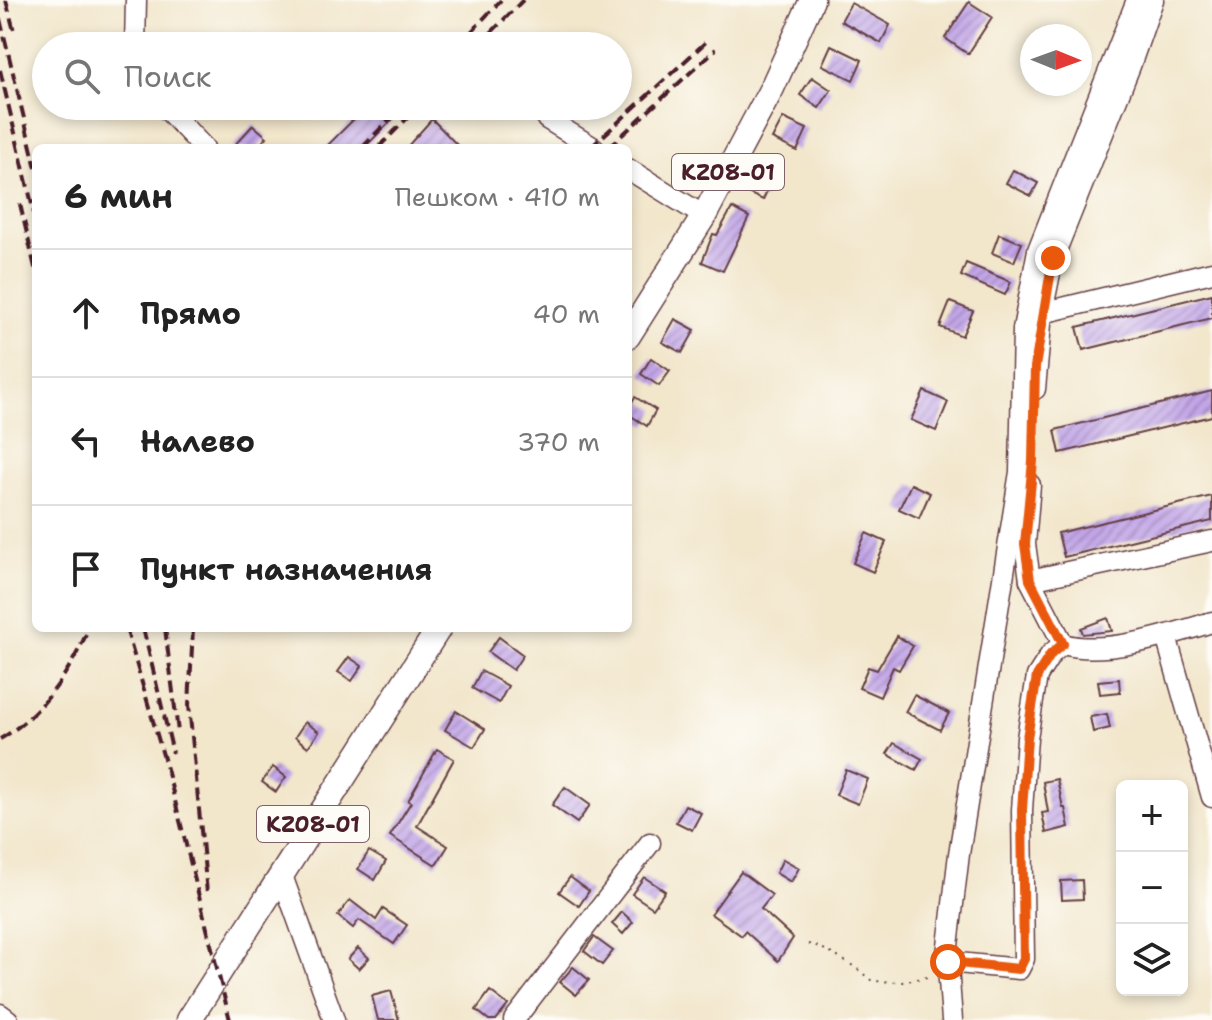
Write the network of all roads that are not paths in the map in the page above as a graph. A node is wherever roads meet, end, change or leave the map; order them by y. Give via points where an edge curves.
1 (136, 0) edge
2 (812, 0) edge
3 (1137, 0) edge
4 (1153, 0) edge
5 (135, 32) edge
6 (177, 120) edge
7 (549, 120) edge
8 (200, 144) edge
9 (588, 144) edge
10 (632, 171) edge
11 (704, 216) junction
12 (1212, 272) edge
13 (1042, 313) junction
14 (632, 330) edge
15 (1212, 541) edge
16 (1030, 580) junction
17 (1212, 622) edge
18 (436, 632) edge
19 (1166, 636) junction
20 (1063, 644) junction
21 (1212, 797) edge
22 (650, 843) dead end
23 (281, 873) junction
24 (948, 968) junction
25 (0, 1014) edge
26 (8, 1020) edge
27 (189, 1020) edge
28 (334, 1020) edge
29 (514, 1020) edge
30 (952, 1020) edge

1 - 5 street
2 - 11 main road, KZ08-01
3 - 24 street via 1038,250 1030,290 1023,329 1020,472 959,854
4 - 13 street via 1053,258
6 - 8 street
7 - 9 street
10 - 11 street
11 - 14 main road, KZ08-01
12 - 13 street
13 - 16 street via 1025,544
15 - 16 street
16 - 20 street
17 - 19 street
18 - 23 main road, KZ08-01
19 - 20 street via 1079,648
19 - 21 street
20 - 24 street via 1037,676 1027,738 1022,810 1024,959 1019,969
22 - 29 street
23 - 27 main road, KZ08-01
23 - 28 street
24 - 30 street
25 - 26 street

